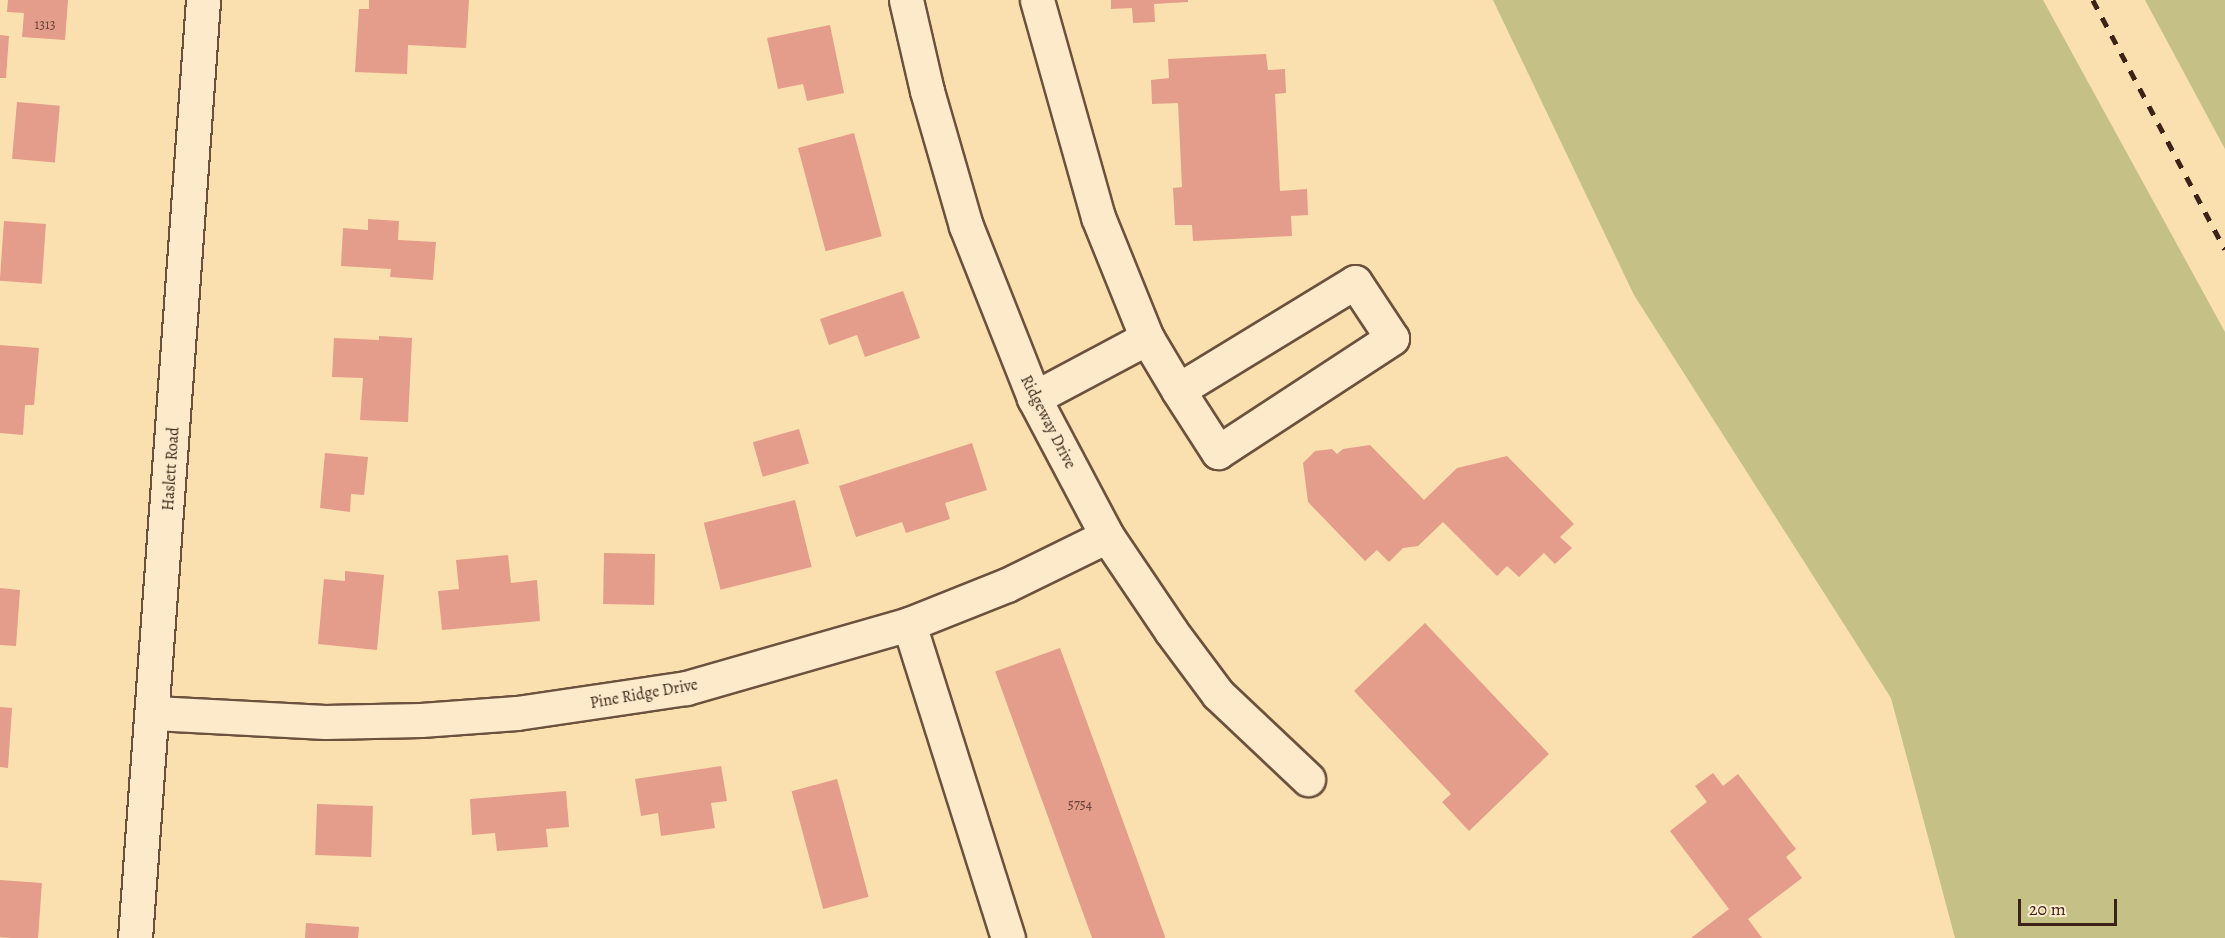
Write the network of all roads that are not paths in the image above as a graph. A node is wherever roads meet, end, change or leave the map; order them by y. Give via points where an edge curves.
1 (204, 0) edge
2 (906, 0) edge
3 (1036, 0) edge
4 (1147, 338) junction
5 (1178, 390) junction
6 (1034, 398) junction
7 (1107, 536) junction
8 (909, 624) junction
9 (154, 712) junction
10 (1308, 779) dead end
11 (135, 938) edge
12 (1008, 938) edge

1 - 9 street, Haslett Road
2 - 6 street, Ridgeway Drive via 927,91 966,226
3 - 4 street via 1098,217
4 - 5 street
4 - 6 street
5 - 5 street via 1218,452 1392,338 1355,282
6 - 7 street, Ridgeway Drive
7 - 8 street, Pine Ridge Drive via 1006,585
7 - 10 street, Ridgeway Drive via 1218,694
8 - 9 street, Pine Ridge Drive via 687,688 527,712 325,722
8 - 12 street
9 - 11 street, Haslett Road

